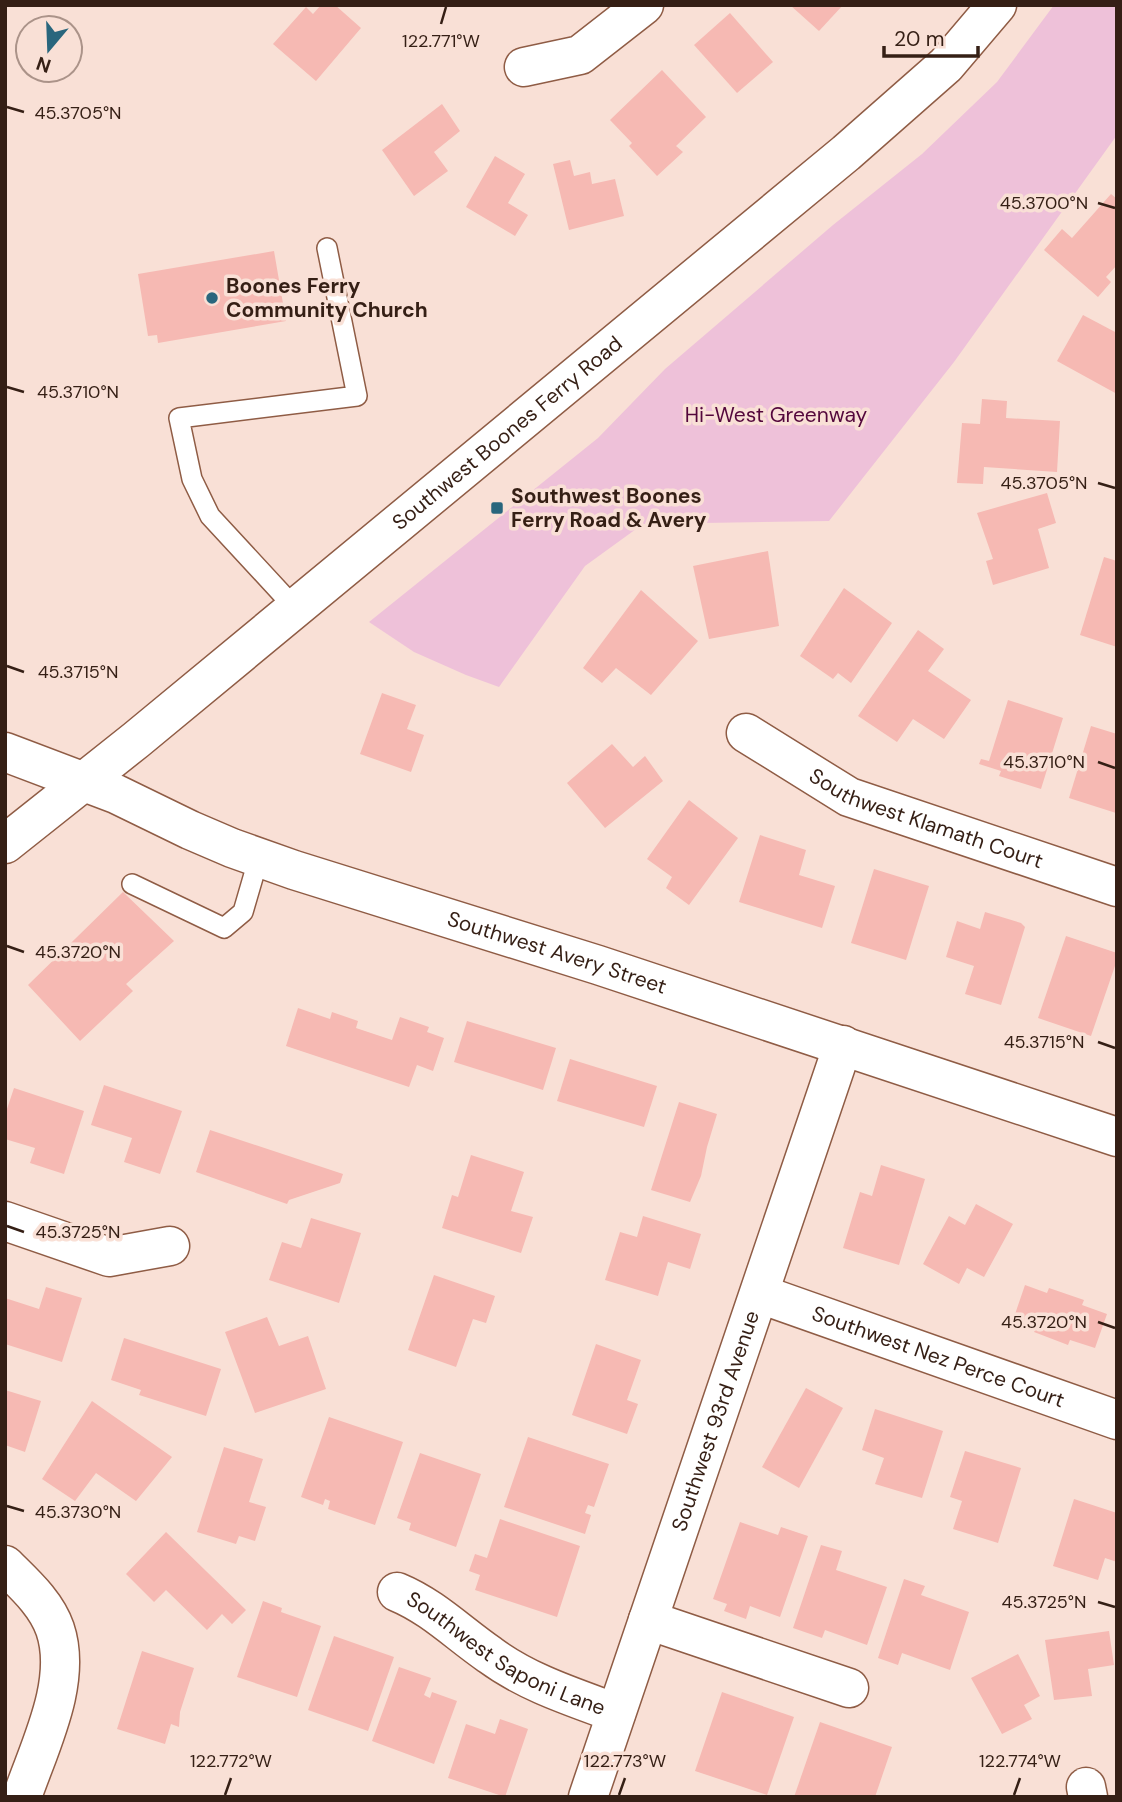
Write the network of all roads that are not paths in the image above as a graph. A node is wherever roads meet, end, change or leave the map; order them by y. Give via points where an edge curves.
1 (644, 5) edge
2 (997, 5) edge
3 (524, 67) dead end
4 (327, 248) dead end
5 (295, 608) junction
6 (746, 733) dead end
7 (5, 752) edge
8 (84, 782) junction
9 (5, 844) edge
10 (259, 857) junction
11 (132, 884) dead end
12 (1117, 887) edge
13 (844, 1045) junction
14 (1117, 1137) edge
15 (5, 1221) edge
16 (170, 1245) dead end
17 (760, 1294) junction
18 (1117, 1420) edge
19 (5, 1565) edge
20 (397, 1592) dead end
21 (648, 1620) junction
22 (849, 1688) dead end
23 (617, 1713) junction
24 (22, 1797) edge
25 (588, 1797) edge

1 - 3 street via 580,55
2 - 5 street, Southwest Boones Ferry Road via 946,65 846,153
4 - 5 lane via 357,396 179,418 192,479 210,516
5 - 8 street, Southwest Boones Ferry Road
6 - 12 street, Southwest Klamath Court via 849,797
7 - 8 street, Southwest Avery Street
8 - 9 street, Southwest Boones Ferry Road
8 - 10 street, Southwest Avery Street
10 - 11 lane via 243,912 224,928
10 - 13 street, Southwest Avery Street
13 - 14 street, Southwest Avery Street
13 - 17 street, Southwest 93rd Avenue
15 - 16 street via 109,1257
17 - 18 street, Southwest Nez Perce Court
17 - 21 street, Southwest 93rd Avenue
19 - 24 street via 35,1594 55,1629 62,1668
20 - 23 street, Southwest Saponi Lane via 448,1621 529,1680
21 - 22 street
21 - 23 street, Southwest 93rd Avenue
23 - 25 street, Southwest 93rd Avenue

